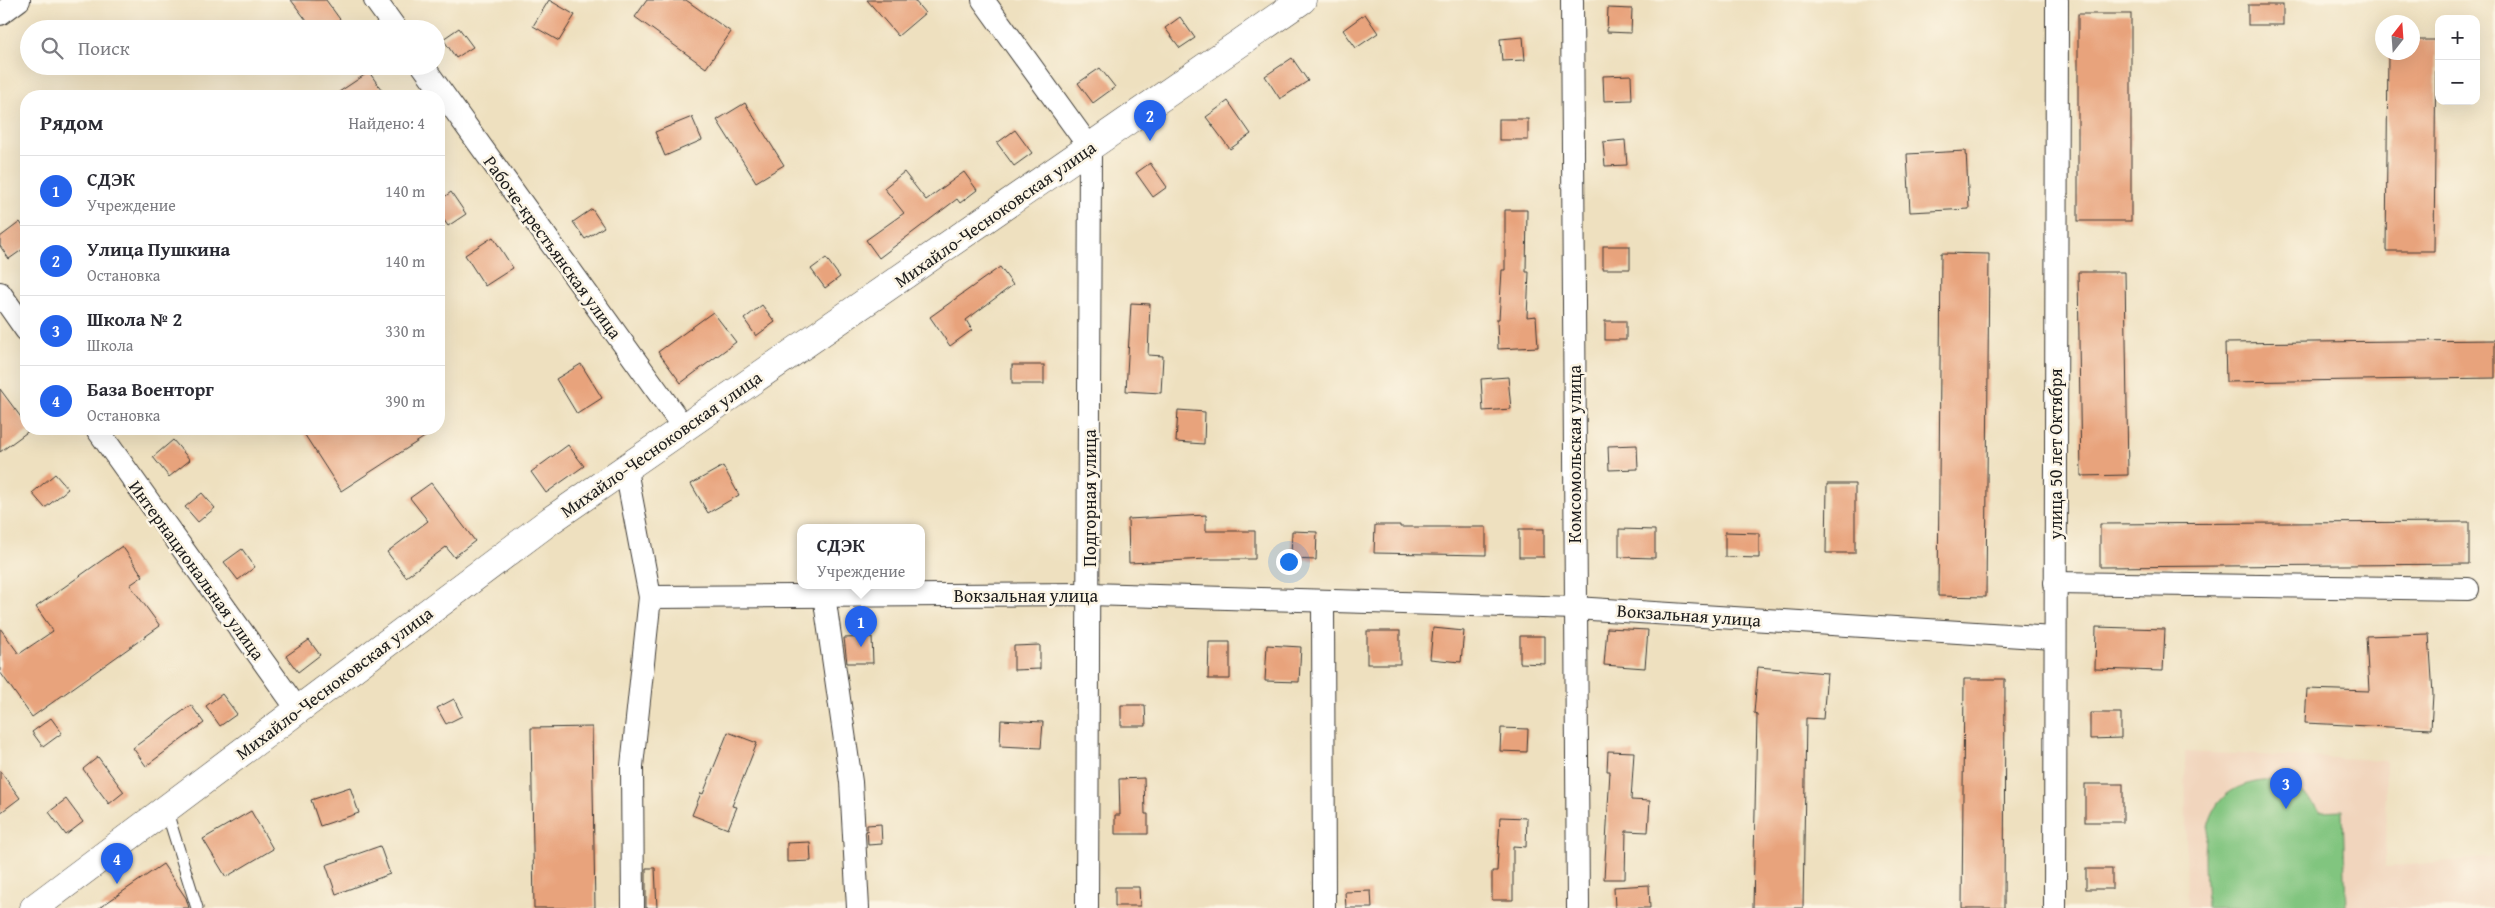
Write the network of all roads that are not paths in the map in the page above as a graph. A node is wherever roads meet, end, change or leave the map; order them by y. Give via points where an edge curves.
1 (19, 0) edge
2 (375, 0) edge
3 (983, 0) edge
4 (1302, 0) edge
5 (1572, 0) edge
6 (2057, 0) edge
7 (0, 14) edge
8 (389, 20) edge
9 (429, 75) edge
10 (440, 90) edge
11 (445, 97) edge
12 (1090, 148) junction
13 (0, 293) edge
14 (20, 321) edge
15 (684, 428) junction
16 (101, 435) edge
17 (626, 470) junction
18 (2055, 583) junction
19 (2468, 589) dead end
20 (1089, 594) junction
21 (824, 596) junction
22 (650, 598) junction
23 (1323, 602) junction
24 (1575, 608) junction
25 (2054, 638) junction
26 (298, 710) junction
27 (166, 809) junction
28 (34, 908) edge
29 (197, 908) edge
30 (633, 908) edge
31 (858, 908) edge
32 (1087, 908) edge
33 (1324, 908) edge
34 (1578, 908) edge
35 (2055, 908) edge

1 - 7 street
2 - 8 street
3 - 12 street
4 - 12 main road, Михайло-Чесноковская улица
5 - 24 street, Комсомольская улица
6 - 18 street, улица 50 лет Октября
9 - 10 street, Рабоче-крестьянская улица
11 - 15 street, Рабоче-крестьянская улица
12 - 15 main road, Михайло-Чесноковская улица
12 - 20 street, Подгорная улица
13 - 14 street
15 - 17 main road, Михайло-Чесноковская улица
16 - 26 street, Интернациональная улица
17 - 22 street
17 - 26 main road, Михайло-Чесноковская улица via 551,520
18 - 19 street
18 - 25 street, улица 50 лет Октября
20 - 21 street, Вокзальная улица
20 - 23 street, Вокзальная улица
20 - 32 street, Подгорная улица
21 - 22 street, Вокзальная улица
21 - 31 street via 852,782
22 - 30 street via 632,766
23 - 24 street, Вокзальная улица
23 - 33 street
24 - 25 street, Вокзальная улица
24 - 34 street, Комсомольская улица
25 - 35 street, улица 50 лет Октября
26 - 27 main road, Михайло-Чесноковская улица
27 - 28 main road, Михайло-Чесноковская улица
27 - 29 lane

